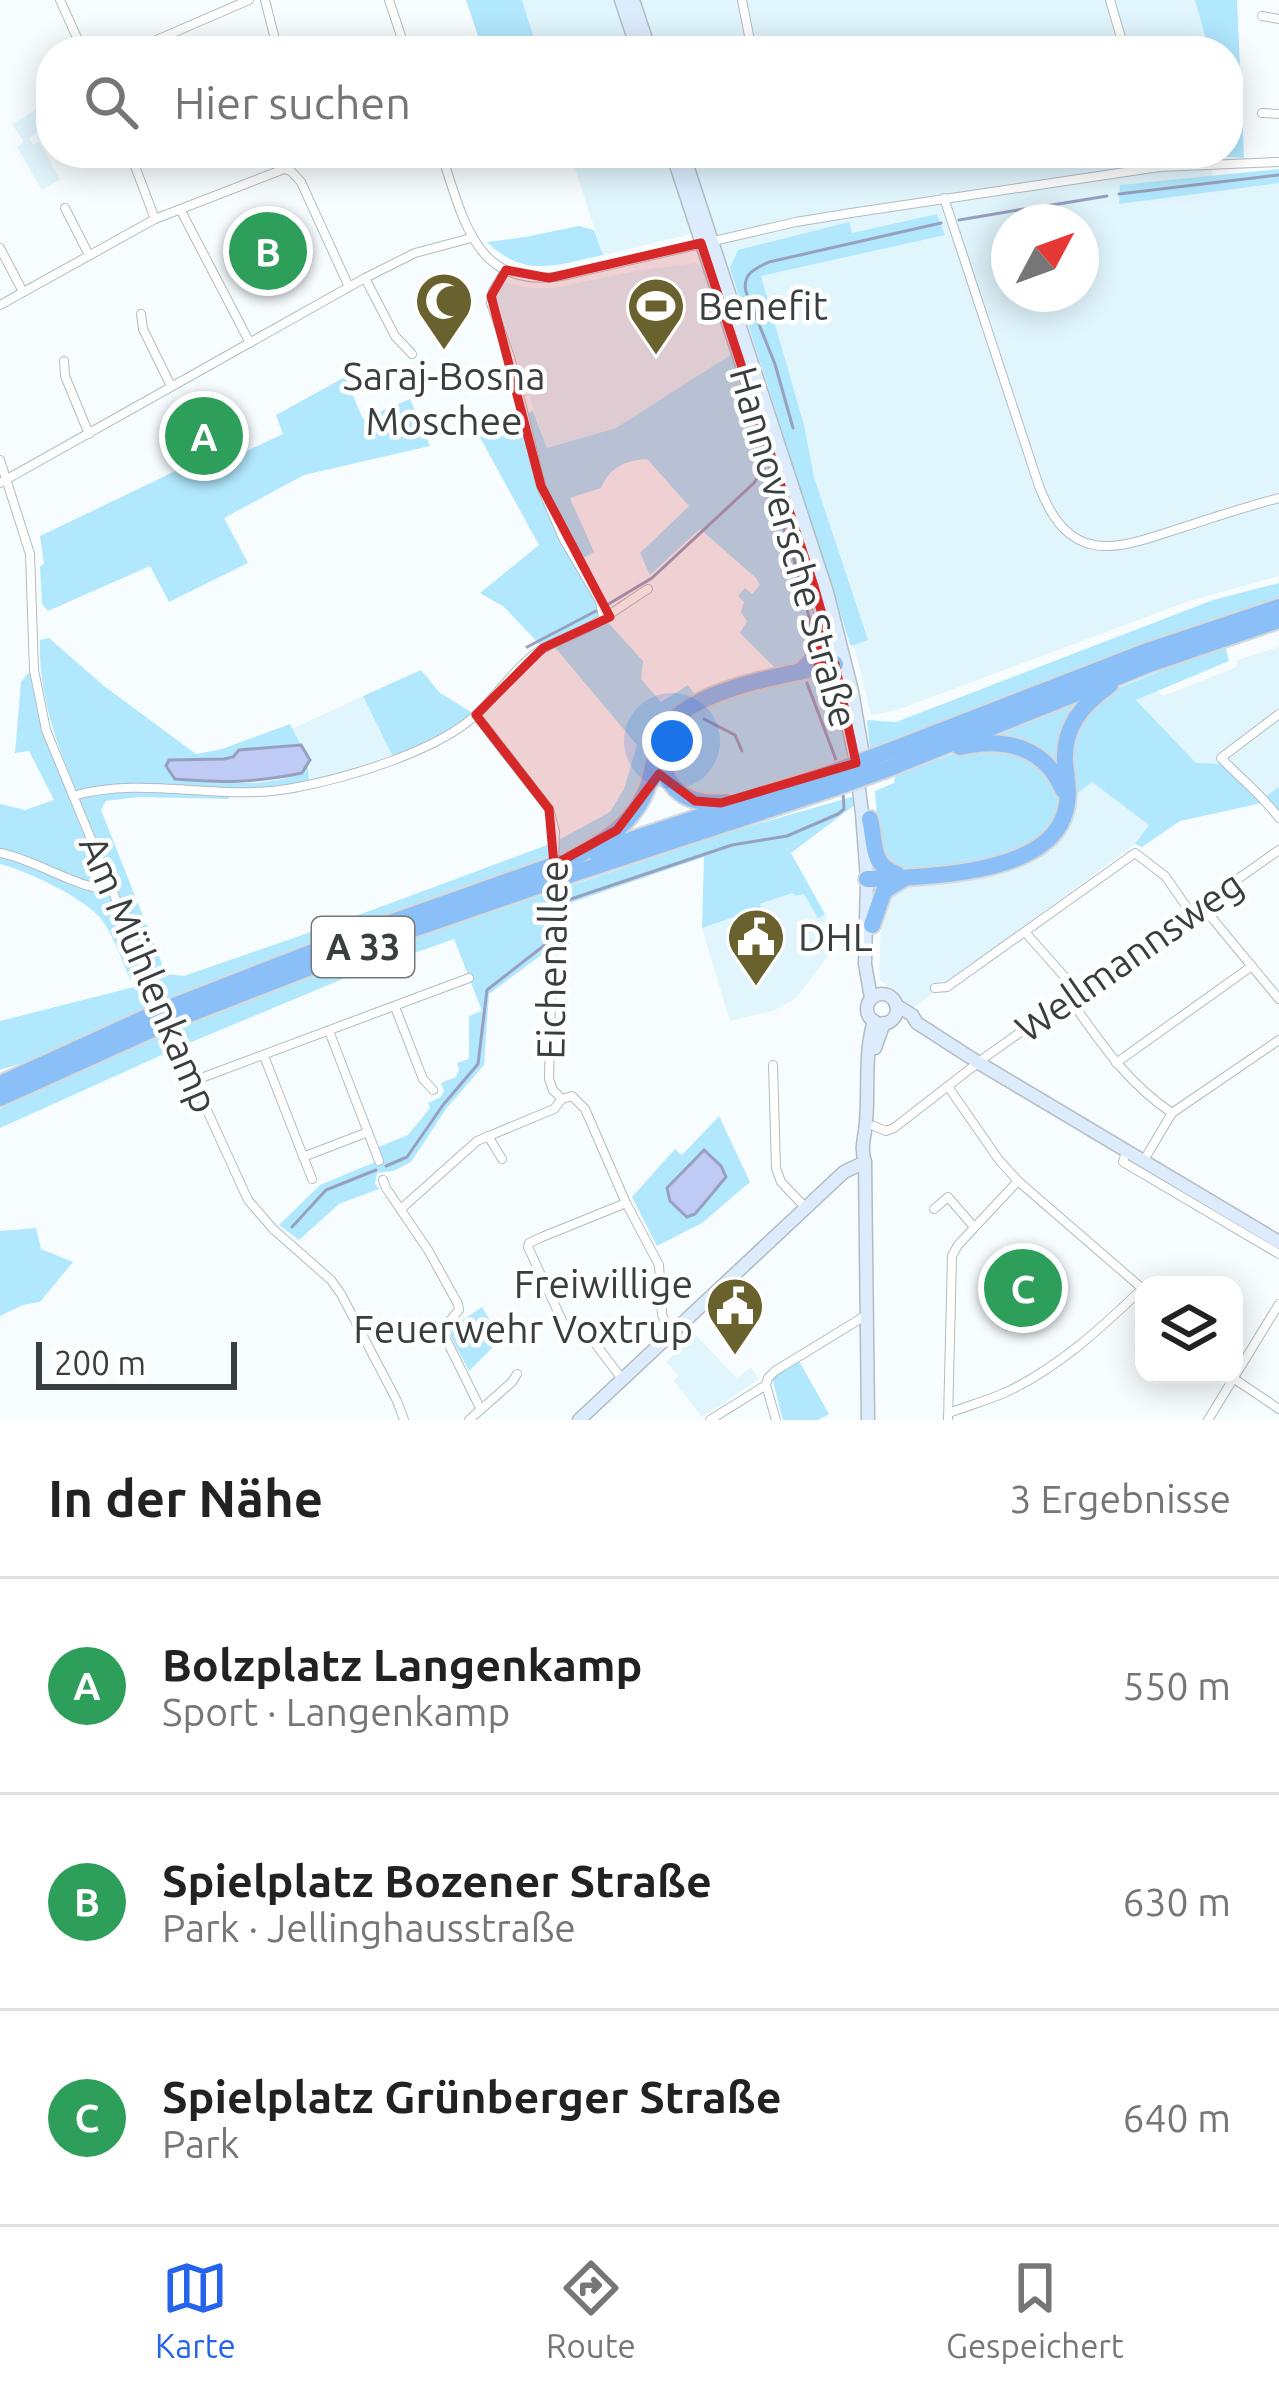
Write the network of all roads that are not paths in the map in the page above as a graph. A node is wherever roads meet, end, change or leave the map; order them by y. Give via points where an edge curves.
1 (60, 0) edge
2 (249, 0) edge
3 (265, 0) edge
4 (389, 0) edge
5 (621, 0) edge
6 (633, 0) edge
7 (742, 0) edge
8 (1110, 0) edge
9 (1262, 16) dead end
10 (1279, 19) edge
11 (76, 36) edge
12 (166, 36) edge
13 (274, 36) edge
14 (401, 36) edge
15 (633, 36) edge
16 (645, 36) edge
17 (749, 36) edge
18 (1121, 36) edge
19 (1262, 113) dead end
20 (1279, 114) edge
21 (1279, 161) edge
22 (1243, 163) edge
23 (136, 168) edge
24 (446, 168) edge
25 (678, 168) edge
26 (687, 168) edge
27 (1152, 168) edge
28 (944, 198) junction
29 (65, 208) dead end
30 (180, 209) junction
31 (155, 219) junction
32 (471, 238) junction
33 (707, 242) junction
34 (0, 248) edge
35 (89, 254) junction
36 (506, 270) junction
37 (365, 278) junction
38 (349, 287) junction
39 (23, 292) junction
40 (0, 305) edge
41 (141, 314) dead end
42 (250, 343) junction
43 (412, 354) dead end
44 (64, 361) dead end
45 (171, 386) junction
46 (89, 434) junction
47 (0, 460) edge
48 (4, 481) edge
49 (1279, 498) edge
50 (648, 589) dead end
51 (1279, 607) edge
52 (603, 617) junction
53 (1279, 620) edge
54 (824, 621) junction
55 (1225, 630) junction
56 (840, 663) junction
57 (1147, 664) junction
58 (800, 672) junction
59 (1279, 714) edge
60 (476, 716) junction
61 (660, 740) junction
62 (909, 759) junction
63 (886, 761) junction
64 (833, 780) junction
65 (74, 796) junction
66 (757, 798) junction
67 (1067, 802) junction
68 (1279, 818) edge
69 (870, 819) junction
70 (1279, 850) edge
71 (0, 854) edge
72 (558, 870) junction
73 (910, 877) junction
74 (870, 879) junction
75 (111, 888) junction
76 (1202, 906) junction
77 (1191, 913) junction
78 (872, 926) junction
79 (1025, 932) junction
80 (1252, 966) junction
81 (469, 978) dead end
82 (935, 988) dead end
83 (1074, 995) junction
84 (876, 996) junction
85 (1279, 999) edge
86 (395, 1006) junction
87 (887, 1016) junction
88 (150, 1023) junction
89 (329, 1031) junction
90 (1279, 1040) edge
91 (264, 1056) junction
92 (1116, 1063) junction
93 (979, 1064) junction
94 (773, 1065) dead end
95 (0, 1081) edge
96 (193, 1081) junction
97 (949, 1088) junction
98 (434, 1090) dead end
99 (0, 1098) edge
100 (562, 1099) junction
101 (1172, 1113) junction
102 (874, 1126) junction
103 (368, 1132) junction
104 (488, 1136) junction
105 (1126, 1150) junction
106 (303, 1157) junction
107 (502, 1159) dead end
108 (1144, 1160) junction
109 (379, 1161) dead end
110 (865, 1162) junction
111 (312, 1179) dead end
112 (383, 1180) dead end
113 (1018, 1181) junction
114 (626, 1203) junction
115 (805, 1207) junction
116 (401, 1208) junction
117 (934, 1209) dead end
118 (974, 1227) junction
119 (1279, 1242) edge
120 (1279, 1254) edge
121 (1135, 1283) edge
122 (1135, 1297) edge
123 (1279, 1304) edge
124 (865, 1316) junction
125 (671, 1333) junction
126 (1243, 1352) edge
127 (517, 1374) dead end
128 (622, 1379) junction
129 (1229, 1384) edge
130 (1242, 1384) edge
131 (766, 1385) junction
132 (480, 1408) junction
133 (1279, 1409) edge
134 (948, 1416) edge
135 (404, 1420) edge
136 (469, 1420) edge
137 (579, 1420) edge
138 (710, 1420) edge
139 (776, 1420) edge
140 (868, 1420) edge
141 (1208, 1420) edge

1 - 11 street
2 - 12 street
3 - 13 street
4 - 14 street
5 - 15 main road
6 - 16 main road
7 - 17 street
8 - 18 street
9 - 10 street
19 - 20 street
21 - 22 street
23 - 31 street
24 - 32 street
25 - 33 main road, Hannoversche Straße
26 - 33 main road, Hannoversche Straße
27 - 28 street
28 - 33 street
28 - 49 street via 1039,486 1061,527 1091,545 1121,547
29 - 35 street
30 - 31 street
30 - 38 street via 291,171
30 - 42 street
31 - 35 street
32 - 36 street
32 - 37 street
33 - 36 street via 549,278
33 - 54 main road, Hannoversche Straße
33 - 56 main road, Hannoversche Straße via 818,561
34 - 39 street
35 - 39 street
36 - 52 street via 491,296 542,487
37 - 38 street
37 - 43 street
38 - 42 street
39 - 40 street
41 - 45 street
42 - 45 street
44 - 46 street
45 - 46 street
46 - 48 street
47 - 48 street, Am Mühlenkamp
48 - 65 street, Am Mühlenkamp via 30,554 38,697
50 - 52 street
51 - 55 highway, A 33
52 - 60 street via 522,663
53 - 55 highway, A 33
54 - 56 main road, Hannoversche Straße
54 - 58 highway via 818,653
55 - 57 highway, A 33
55 - 63 highway, A 33
56 - 58 highway
56 - 69 main road, Hannoversche Straße via 864,755
56 - 74 main road, Hannoversche Straße
57 - 62 highway, A 33
57 - 67 highway via 1096,695 1071,725
58 - 61 highway via 701,702
59 - 68 street via 1221,758
60 - 65 street via 394,760 289,790 117,787
60 - 100 street, Eichenallee via 549,809 555,831 549,1079
61 - 66 highway via 662,766 683,795 706,803
61 - 72 highway via 632,815
62 - 63 highway, A 33
62 - 67 highway via 1008,744 1043,759
63 - 64 highway, A 33, bridge
64 - 66 highway, A 33
64 - 72 highway, A 33
65 - 75 street, Am Mühlenkamp
66 - 72 highway, A 33
67 - 73 highway via 1053,837 1036,850
69 - 73 highway via 880,865
69 - 74 main road, Hannoversche Straße
70 - 76 street, Wellmannsweg
71 - 75 street via 93,889
72 - 88 highway, A 33, bridge
73 - 74 highway
73 - 78 highway via 884,891
74 - 78 main road
74 - 84 main road via 865,964
75 - 96 street, Am Mühlenkamp
76 - 77 street, Wellmannsweg
76 - 80 street
77 - 79 street via 1165,876 1135,853
77 - 83 street, Wellmannsweg
78 - 84 main road
79 - 82 street
79 - 83 street
80 - 85 street
80 - 92 street
81 - 86 street
83 - 92 street
83 - 93 street, Wellmannsweg
84 - 87 main road via 888,995
84 - 87 main road via 867,1010
86 - 89 street
86 - 98 street
87 - 93 main road via 916,1023
87 - 102 main road via 875,1049
87 - 110 main road via 868,1048
88 - 95 highway, A 33
88 - 99 highway, A 33
89 - 91 street
89 - 103 street
90 - 101 street
91 - 96 street
91 - 106 street
92 - 101 street
93 - 97 street, Wellmannsweg
93 - 105 main road
94 - 115 street via 776,1168
96 - 135 street, Am Mühlenkamp via 248,1200 341,1294
97 - 102 street, Wellmannsweg via 894,1128
97 - 113 street
100 - 104 street
100 - 114 street, Eichenallee via 572,1096 584,1109
101 - 108 street
102 - 110 main road
103 - 106 street
103 - 109 street
104 - 107 street
104 - 116 street
105 - 108 main road
105 - 120 street via 1124,1162
106 - 111 street
108 - 119 main road
110 - 115 main road
110 - 124 main road
112 - 116 street
113 - 118 street
113 - 121 street
114 - 125 street, Eichenallee via 659,1265
114 - 128 street via 529,1243 566,1329 584,1330
115 - 125 main road
116 - 132 street via 458,1304 444,1335
117 - 118 street via 948,1197
118 - 134 street via 950,1267
122 - 134 street via 1029,1379
123 - 126 street
124 - 131 street
124 - 140 main road
125 - 128 main road
127 - 132 street
128 - 137 main road
129 - 141 street
130 - 133 street
131 - 138 street
131 - 139 street
132 - 136 street

